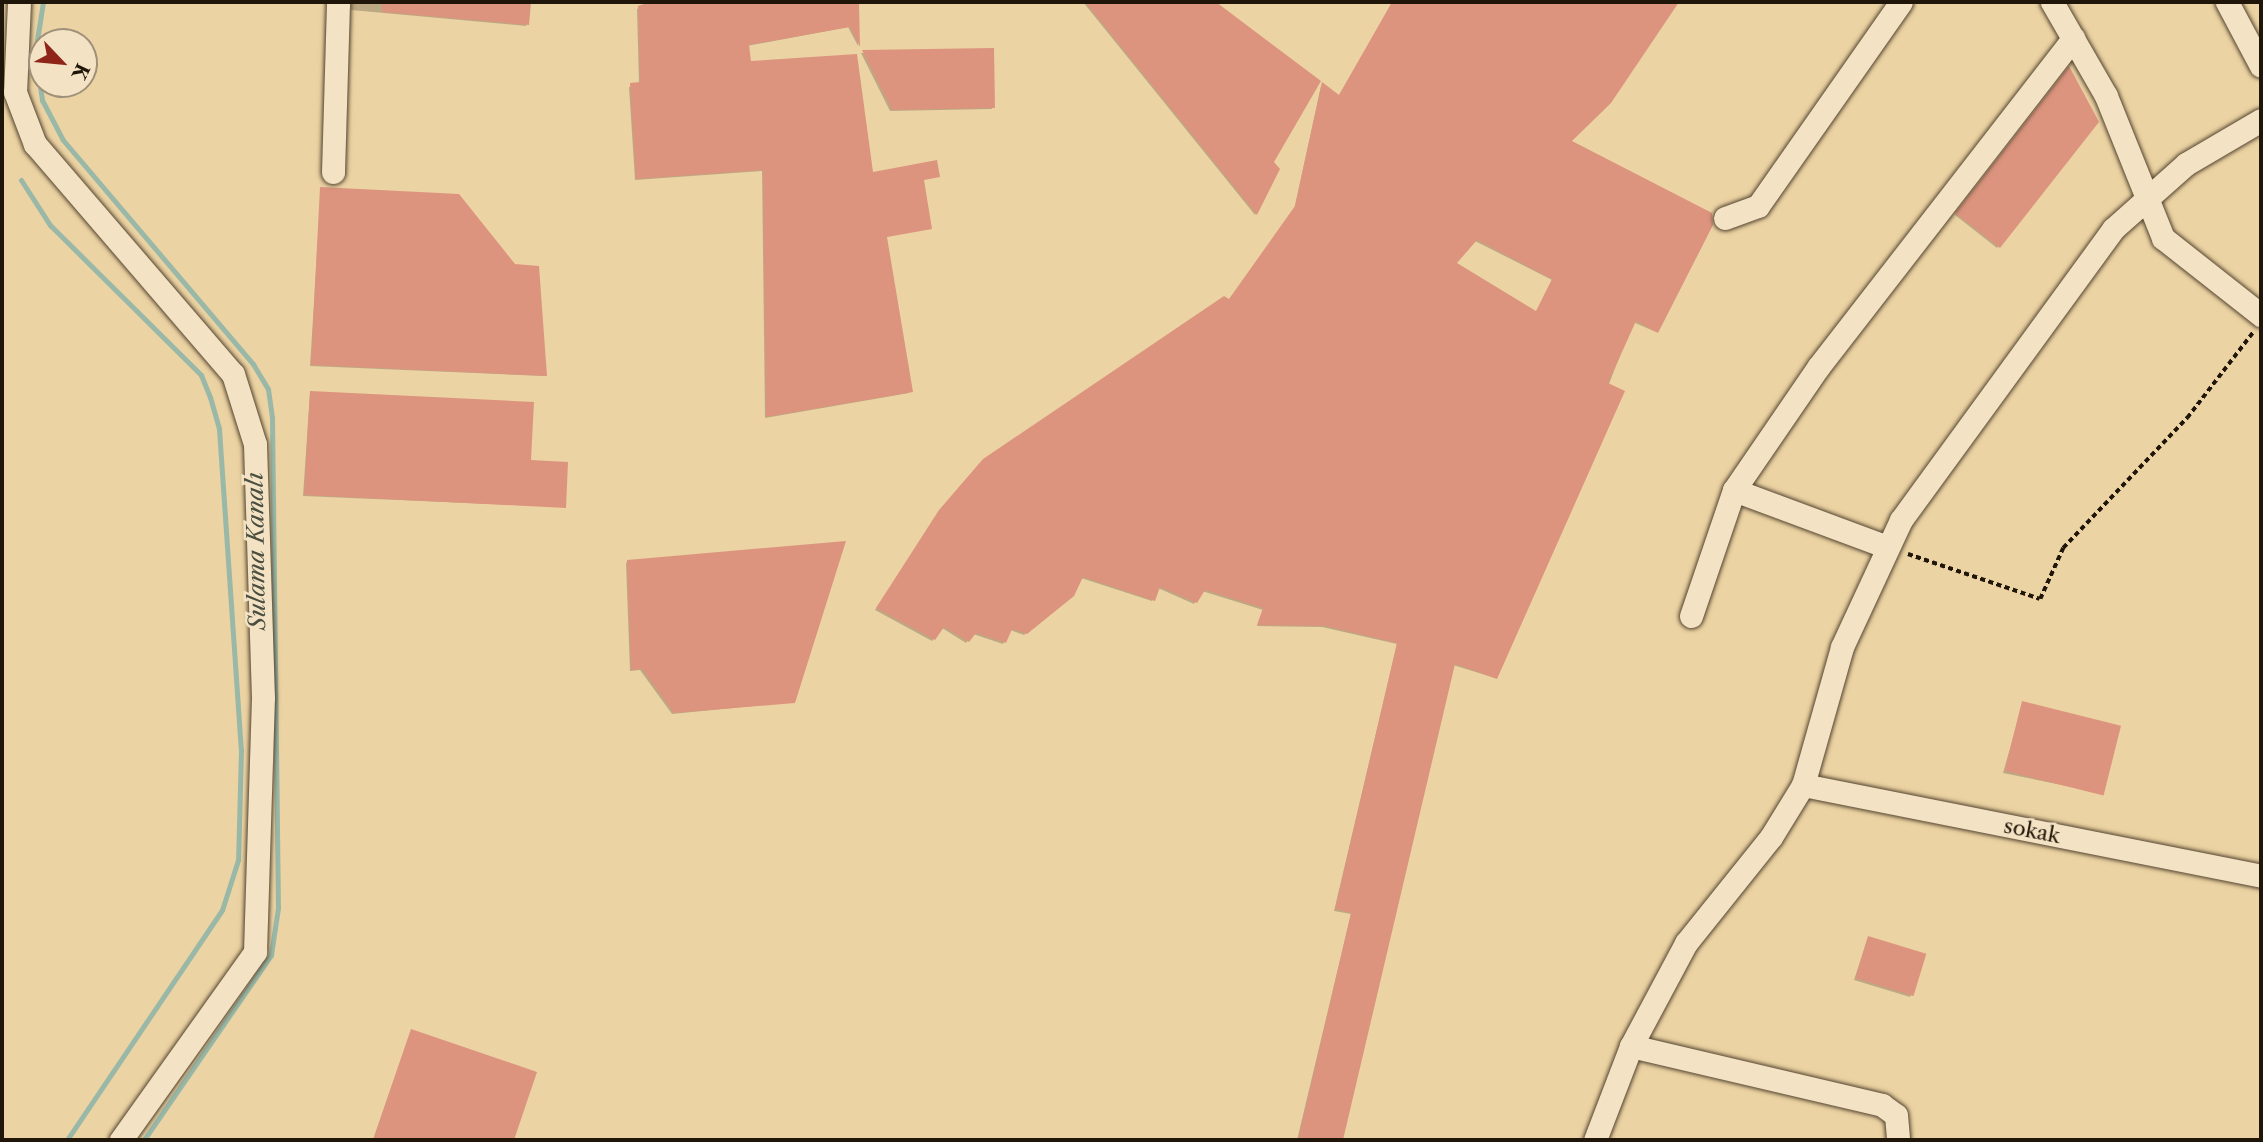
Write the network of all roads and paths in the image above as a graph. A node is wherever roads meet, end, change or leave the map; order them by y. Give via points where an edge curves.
1 (19, 2) edge
2 (338, 2) edge
3 (1901, 2) edge
4 (2052, 2) edge
5 (2227, 2) edge
6 (2073, 38) junction
7 (2261, 66) edge
8 (2261, 120) edge
9 (333, 172) dead end
10 (2147, 194) junction
11 (1726, 218) dead end
12 (2261, 315) edge
13 (2261, 321) edge
14 (1734, 490) junction
15 (1886, 547) junction
16 (1691, 616) dead end
17 (1803, 785) junction
18 (2261, 876) edge
19 (1631, 1046) junction
20 (121, 1140) edge
21 (1595, 1140) edge
22 (1898, 1140) edge

1 - 20 street via 15,92 36,144 233,374 255,444 263,697 256,952
2 - 9 street
3 - 11 street via 1758,206
4 - 6 street
5 - 7 street
6 - 10 street via 2106,96
6 - 14 street via 1819,366
8 - 10 street
10 - 12 street via 2163,238
10 - 15 street via 2113,229 2001,378
13 - 15 path via 2187,418 2063,548 2040,599
14 - 15 street
14 - 16 street
15 - 17 street via 1842,647
17 - 18 street, sokak
17 - 19 street via 1772,837 1686,943
19 - 21 street
19 - 22 street via 1882,1105 1896,1115

